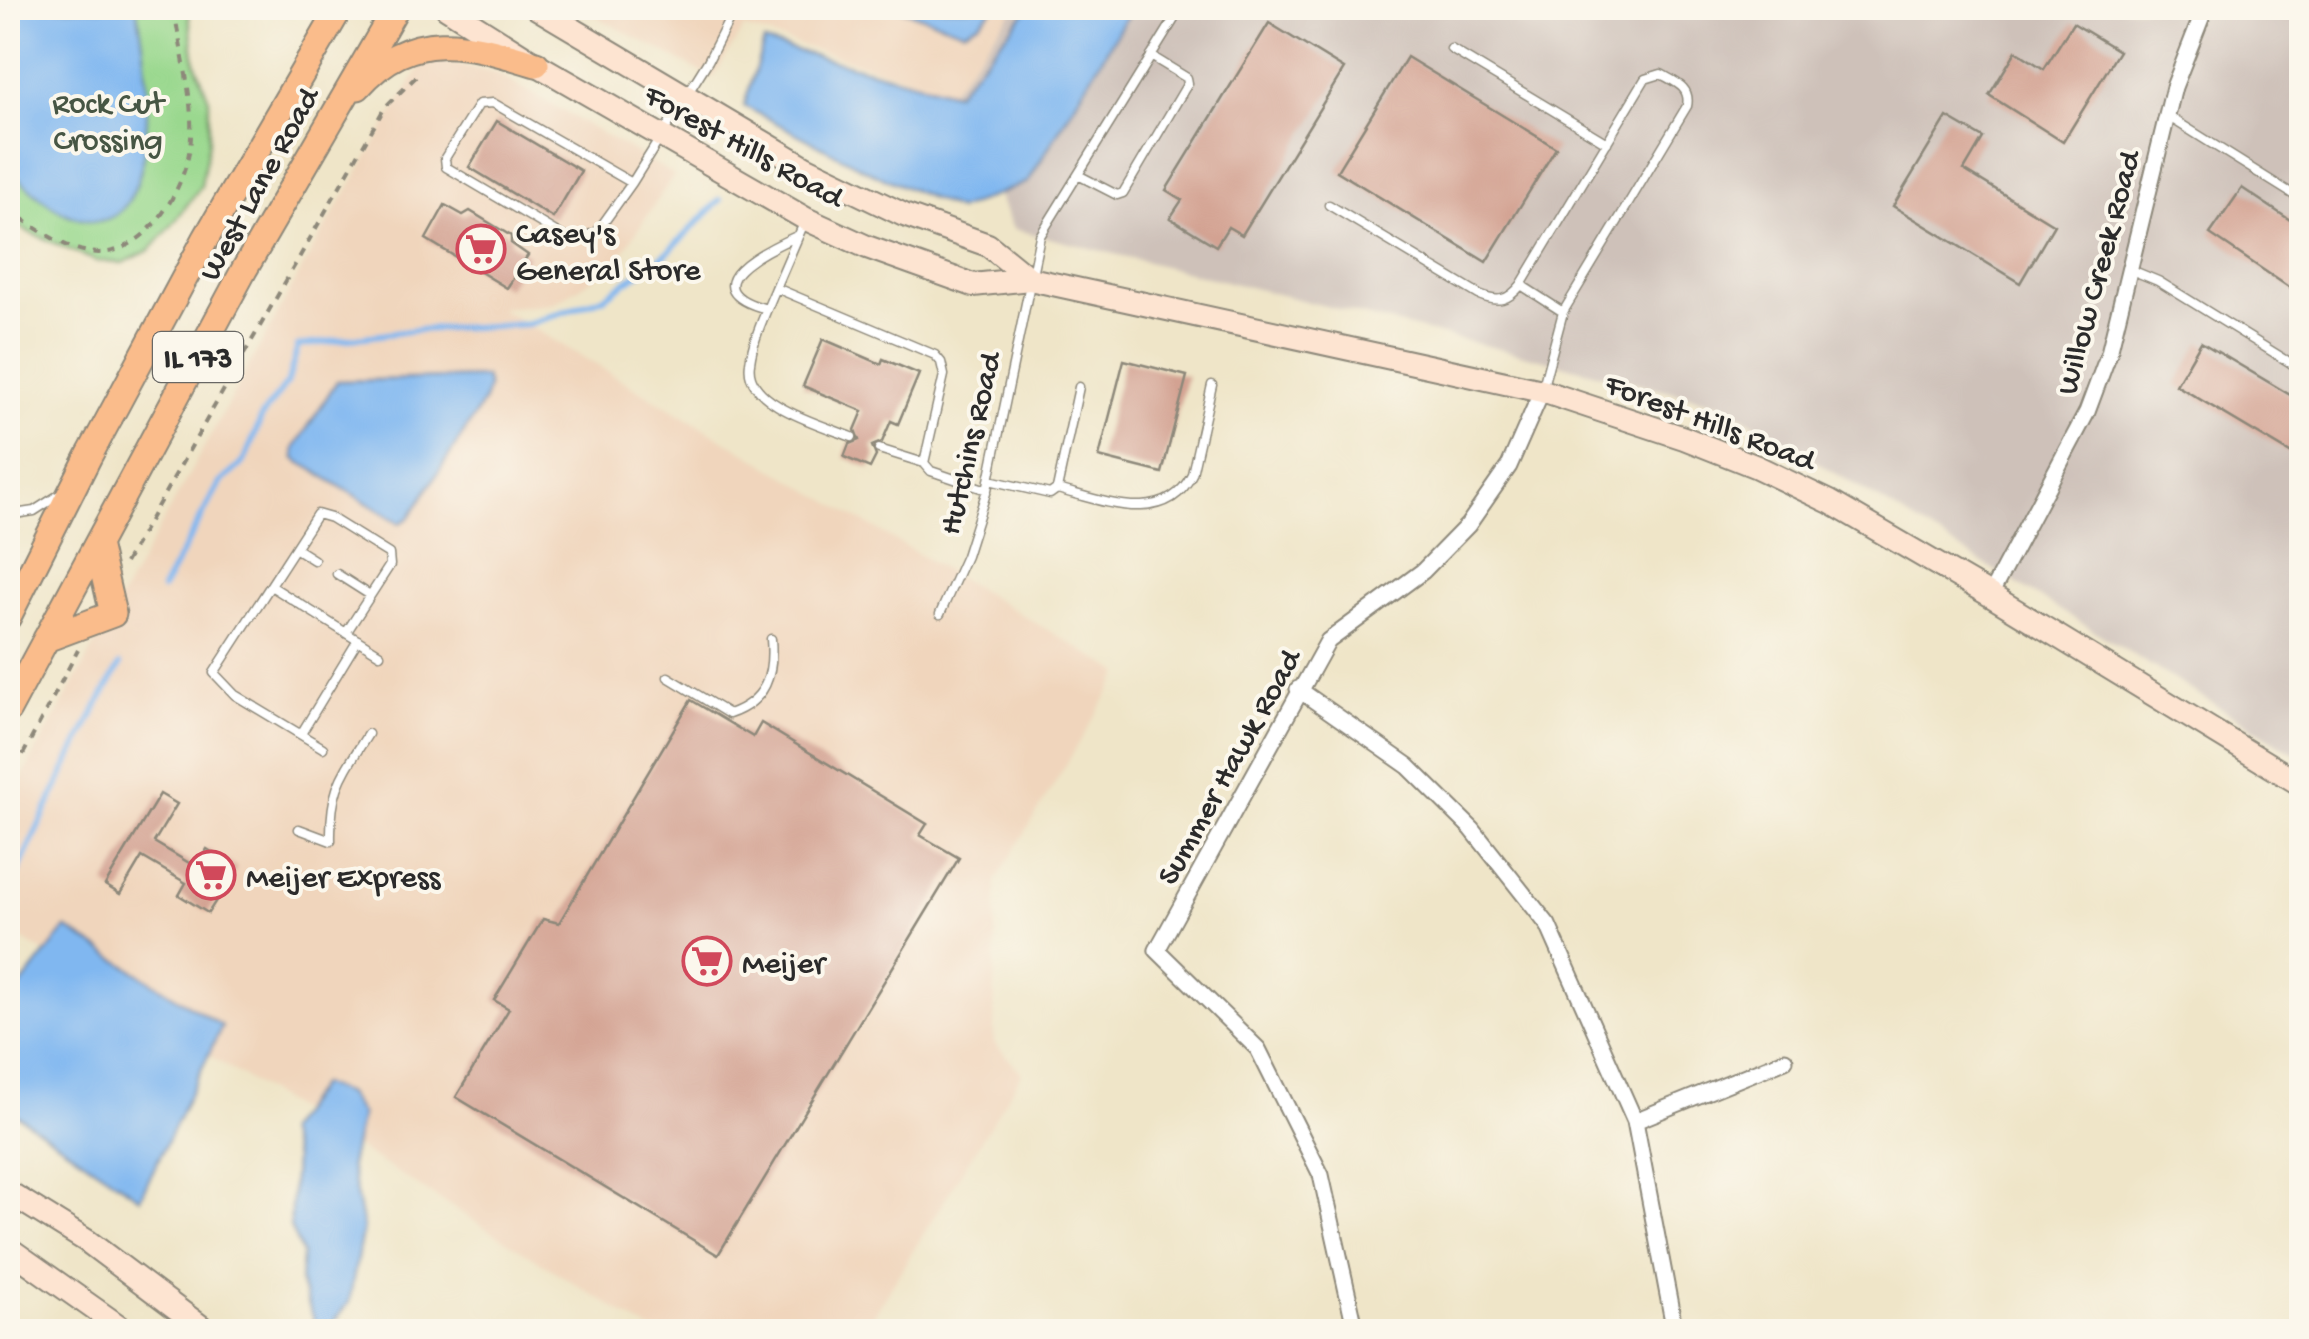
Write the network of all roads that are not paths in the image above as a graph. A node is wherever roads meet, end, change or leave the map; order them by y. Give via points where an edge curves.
1 (315, 8) edge
2 (340, 8) edge
3 (396, 8) edge
4 (447, 8) edge
5 (536, 8) edge
6 (734, 8) edge
7 (1181, 8) edge
8 (2204, 8) edge
9 (1451, 49) dead end
10 (1151, 56) junction
11 (536, 64) junction
12 (291, 91) junction
13 (686, 96) junction
14 (2166, 116) junction
15 (331, 117) junction
16 (662, 135) junction
17 (1606, 143) junction
18 (1078, 175) junction
19 (632, 182) junction
20 (2302, 200) edge
21 (1329, 205) dead end
22 (803, 227) junction
23 (2129, 269) junction
24 (1030, 279) junction
25 (1521, 285) junction
26 (776, 288) junction
27 (768, 309) junction
28 (1563, 312) junction
29 (2302, 370) edge
30 (1212, 385) dead end
31 (1079, 386) dead end
32 (1542, 391) junction
33 (852, 438) dead end
34 (879, 449) dead end
35 (89, 456) junction
36 (924, 463) junction
37 (988, 485) junction
38 (1056, 489) junction
39 (8, 516) edge
40 (98, 544) junction
41 (296, 548) junction
42 (314, 560) dead end
43 (336, 574) dead end
44 (271, 586) junction
45 (370, 595) junction
46 (1990, 595) junction
47 (940, 614) dead end
48 (8, 617) edge
49 (346, 633) junction
50 (771, 638) dead end
51 (46, 639) junction
52 (358, 640) junction
53 (380, 654) dead end
54 (668, 677) dead end
55 (1298, 689) junction
56 (8, 710) edge
57 (301, 734) junction
58 (368, 734) dead end
59 (324, 748) dead end
60 (2302, 785) edge
61 (299, 829) dead end
62 (1785, 1060) dead end
63 (1635, 1121) junction
64 (8, 1192) edge
65 (8, 1248) edge
66 (127, 1332) edge
67 (208, 1332) edge
68 (1356, 1332) edge
69 (1675, 1332) edge

1 - 12 main road via 308,53
2 - 12 main road, West Lane Road / IL 173
3 - 15 main road, West Lane Road / IL 173
4 - 11 street, Forest Hills Road
5 - 13 street, Forest Hills Road
6 - 13 lane
7 - 10 lane, Hutchins Road
8 - 14 street, Willow Creek Road
9 - 17 lane
10 - 18 lane, Hutchins Road
10 - 18 lane via 1188,84 1122,194
11 - 15 main road via 466,46 408,49 364,80
11 - 16 street, Forest Hills Road
12 - 35 main road, West Lane Road / IL 173
13 - 16 lane
13 - 24 street, Forest Hills Road via 848,190 988,245
14 - 20 lane
14 - 23 street, Willow Creek Road
15 - 40 main road, West Lane Road / IL 173
16 - 19 lane
16 - 22 street, Forest Hills Road
17 - 25 lane
17 - 28 lane via 1645,79 1661,74 1686,89 1687,106
18 - 24 lane, Hutchins Road via 1040,236
19 - 19 lane via 597,232 570,241 446,167 445,158 479,104 493,103
21 - 25 lane via 1479,296 1501,300
22 - 24 street, Forest Hills Road via 974,285
22 - 26 lane
22 - 27 lane via 734,274 739,298
23 - 29 lane via 2158,280
23 - 46 street, Willow Creek Road via 2087,412
24 - 32 street, Forest Hills Road
24 - 37 lane, Hutchins Road
25 - 28 lane
26 - 27 lane
26 - 36 lane via 941,362 944,376
27 - 33 lane via 748,367 758,392
28 - 32 lane
30 - 38 lane via 1192,474 1172,499 1155,506 1119,504
31 - 38 lane
32 - 46 street, Forest Hills Road via 1757,468 1830,502
32 - 55 street, Summer Hawk Road via 1509,466 1468,524 1423,571 1328,641
34 - 36 lane
35 - 39 lane via 58,497
35 - 48 main road, West Lane Road / IL 173
36 - 37 lane via 931,471
37 - 38 lane via 1050,494
37 - 47 lane, Hutchins Road
40 - 51 main road, West Lane Road / IL 173
40 - 51 main road via 114,614
41 - 42 lane
41 - 44 lane
41 - 45 lane via 318,514 389,554 390,565
43 - 45 lane
44 - 49 lane
44 - 57 lane via 214,672 236,695
45 - 49 lane
46 - 60 street, Forest Hills Road
49 - 52 lane
50 - 54 lane via 772,672 743,709 729,714
51 - 56 main road, West Lane Road / IL 173
52 - 53 lane
52 - 57 lane
55 - 63 street via 1408,766 1472,829 1548,925
55 - 68 street, Summer Hawk Road via 1157,950 1258,1050 1321,1176
57 - 59 lane
58 - 61 lane via 337,783 331,841
62 - 63 street
63 - 69 street
64 - 67 street
65 - 66 street

